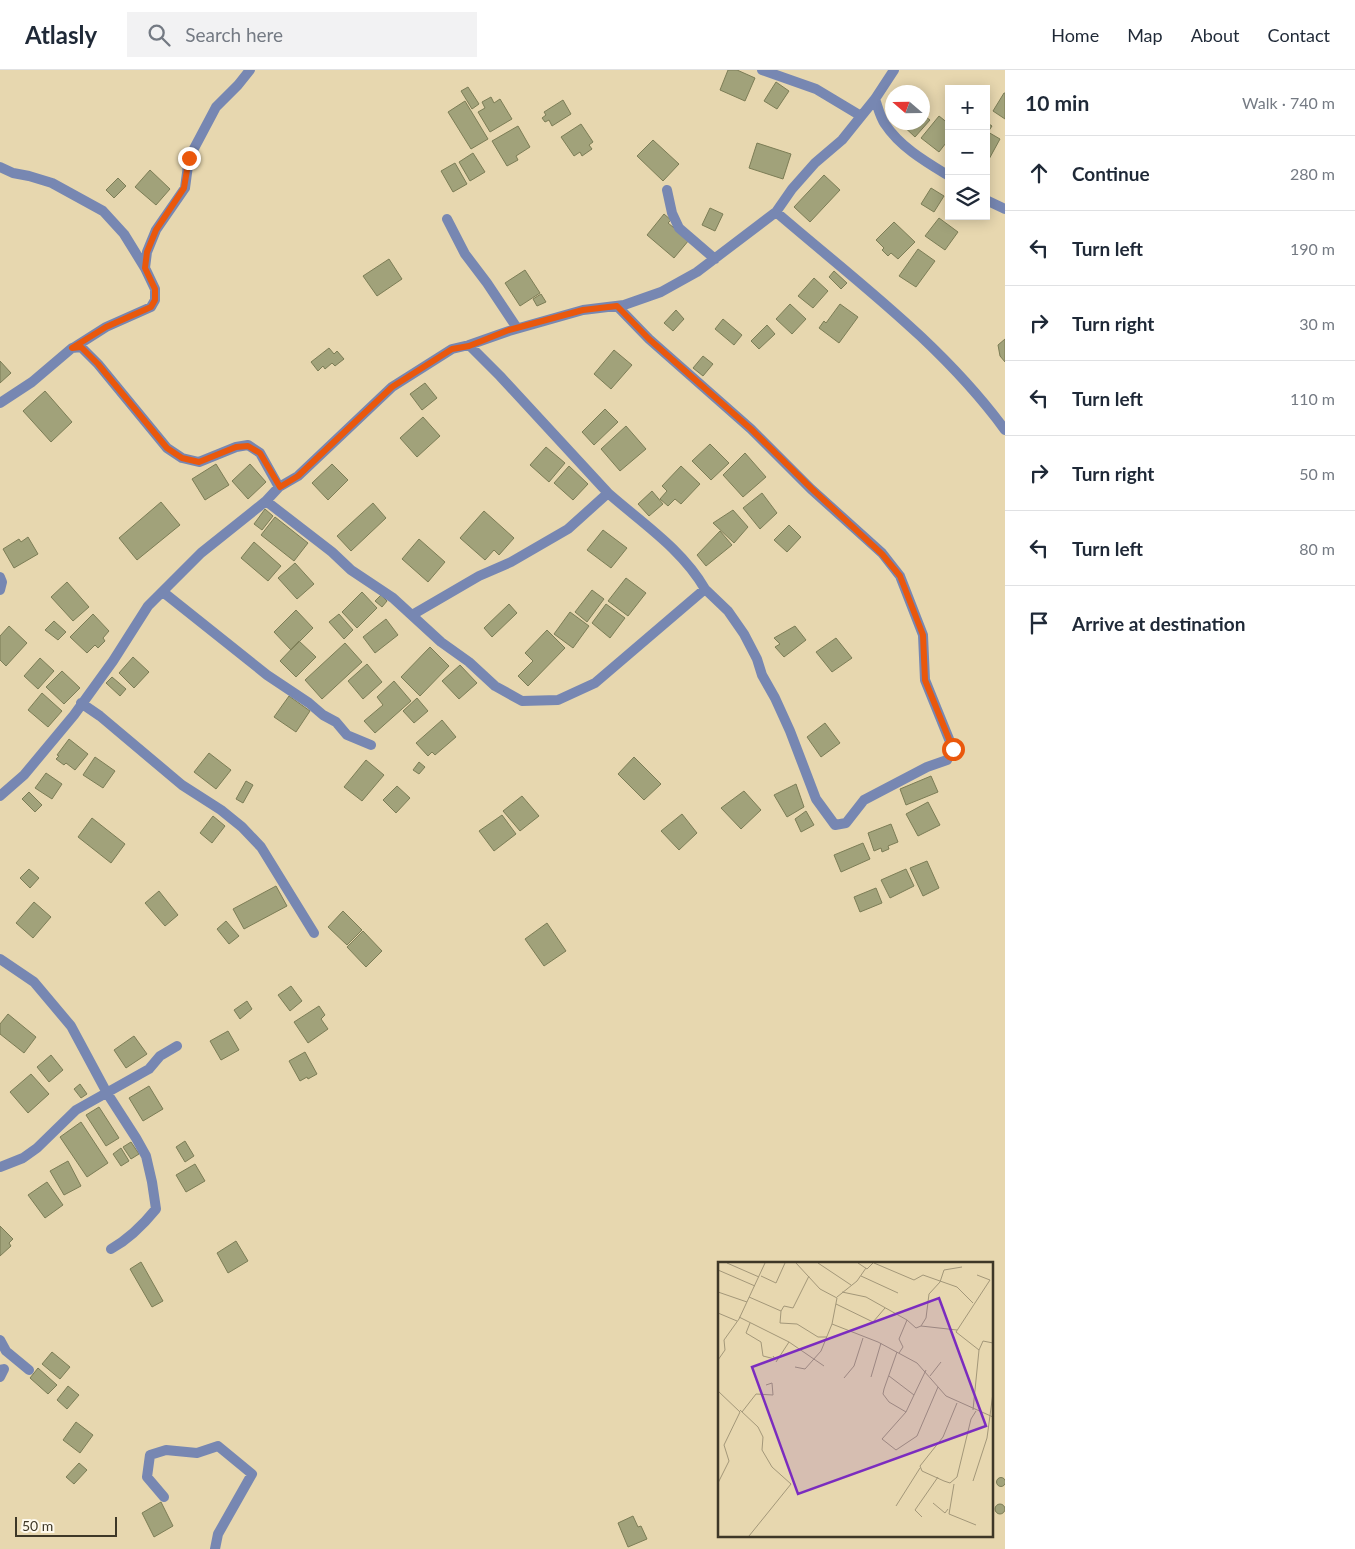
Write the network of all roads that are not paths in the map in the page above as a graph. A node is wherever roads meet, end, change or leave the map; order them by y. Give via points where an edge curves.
1 (250, 70) edge
2 (762, 70) edge
3 (894, 70) edge
4 (875, 99) junction
5 (861, 116) junction
6 (0, 167) edge
7 (947, 175) edge
8 (668, 190) dead end
9 (990, 202) edge
10 (1005, 209) edge
11 (776, 212) junction
12 (448, 219) dead end
13 (716, 259) junction
14 (145, 268) junction
15 (617, 306) junction
16 (517, 328) junction
17 (469, 346) junction
18 (72, 348) junction
19 (0, 403) edge
20 (1005, 430) edge
21 (280, 487) junction
22 (608, 493) junction
23 (266, 501) junction
24 (0, 576) edge
25 (705, 589) junction
26 (0, 590) edge
27 (163, 592) junction
28 (412, 615) junction
29 (81, 703) junction
30 (371, 745) dead end
31 (0, 796) edge
32 (314, 933) dead end
33 (0, 959) edge
34 (178, 1046) dead end
35 (106, 1093) junction
36 (0, 1167) edge
37 (111, 1249) dead end
38 (0, 1340) edge
39 (0, 1370) edge
40 (29, 1370) dead end
41 (0, 1377) edge
42 (164, 1497) dead end
43 (215, 1549) edge

1 - 14 street via 216,106 189,158 184,188 156,230 147,252
2 - 5 street via 816,88
3 - 4 street
4 - 5 street
4 - 7 street via 884,124 897,139
5 - 11 street via 842,140 816,162
6 - 14 street via 52,183 102,211 124,234
8 - 13 street via 672,213 679,228
9 - 10 street
11 - 13 street
11 - 20 street via 938,351
12 - 16 street via 465,254
13 - 15 street via 661,292
14 - 18 street via 155,289 151,307 106,327
15 - 16 street via 583,310
15 - 25 street via 649,339 751,429 882,554 900,576 923,635 925,680 953,749 947,760 864,800 846,823 835,825 816,799 786,723 744,634 728,611
16 - 17 street
17 - 21 street via 452,349 392,387 298,476
17 - 22 street
18 - 19 street via 32,382
18 - 21 street via 81,347 98,364 167,448 182,458 199,462 236,447 248,446 260,453
21 - 23 street
22 - 25 street via 677,553 695,572
22 - 28 street via 568,529
23 - 27 street via 201,553
23 - 28 street
24 - 26 street
25 - 28 street via 595,683 558,700 522,700 495,686
27 - 29 street via 148,606
27 - 30 street via 267,675 336,722 347,736
29 - 31 street via 24,775
29 - 32 street via 182,785 253,836
33 - 35 street via 34,982 71,1026
34 - 35 street via 160,1056 148,1069
35 - 36 street via 76,1110 23,1158
35 - 37 street via 146,1156 156,1209 143,1226
38 - 40 street via 6,1351
39 - 41 street via 4,1369
42 - 43 street via 147,1477 150,1455 166,1450 197,1453 218,1446 252,1474 218,1534

